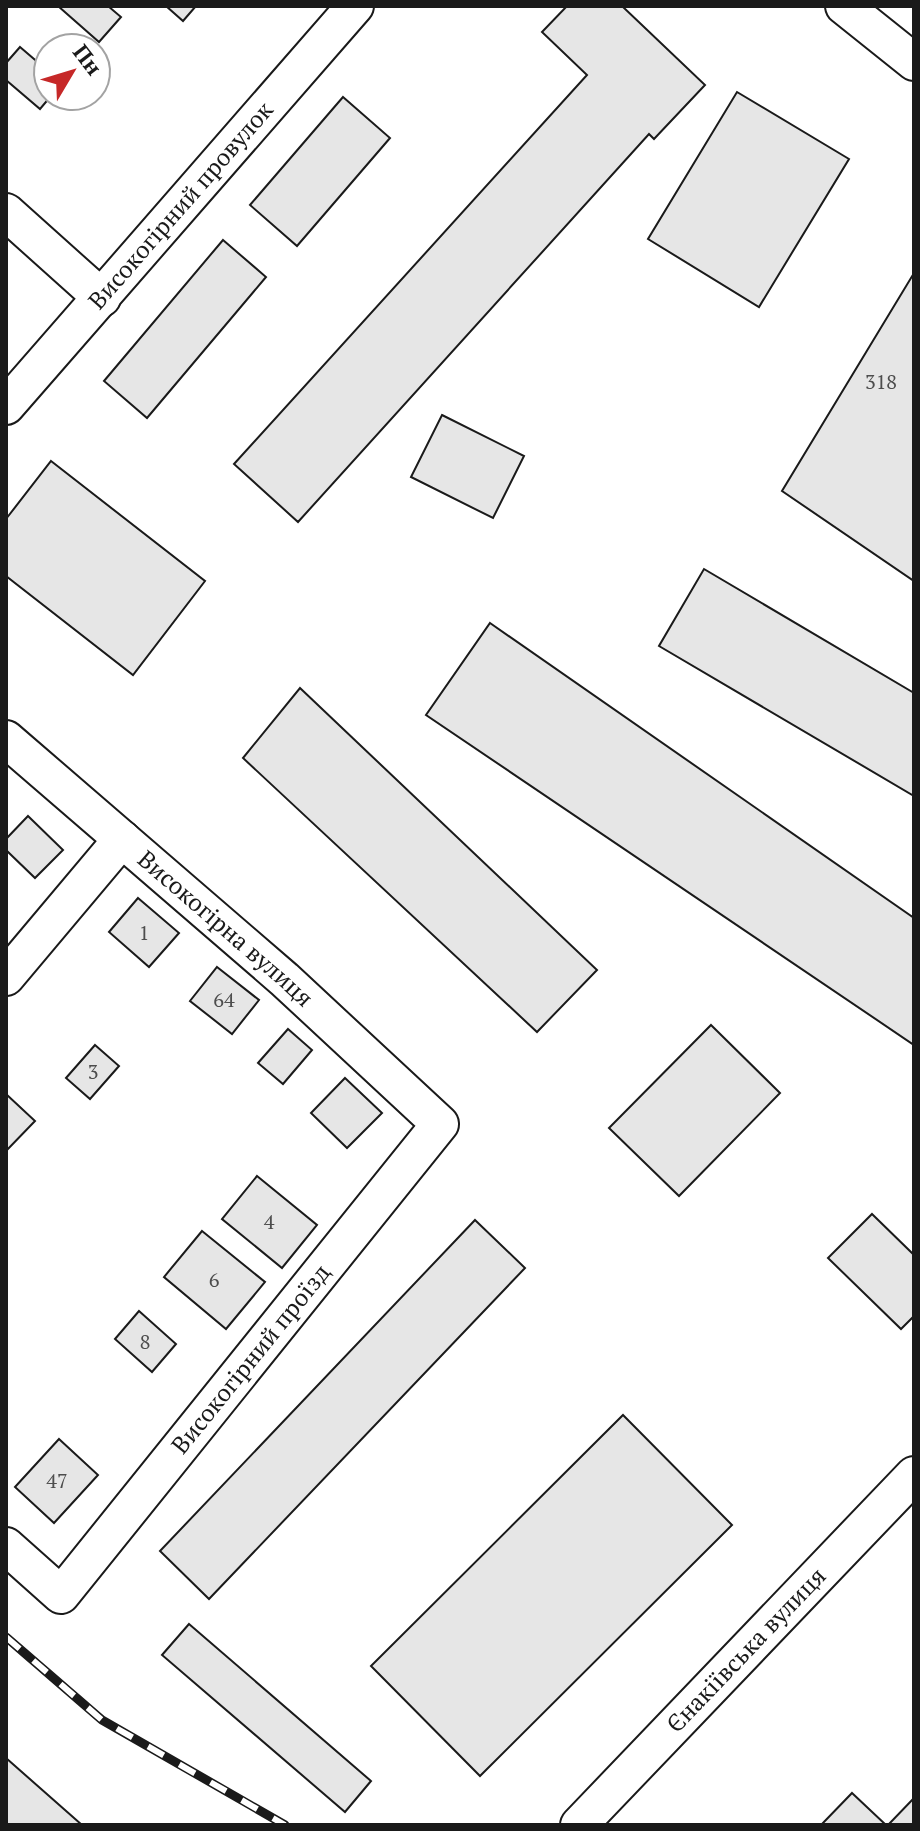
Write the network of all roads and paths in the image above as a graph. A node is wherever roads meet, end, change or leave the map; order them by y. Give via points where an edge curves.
1 (355, 6) edge
2 (844, 6) edge
3 (914, 62) edge
4 (6, 212) edge
5 (102, 298) junction
6 (6, 406) edge
7 (6, 739) edge
8 (122, 839) junction
9 (6, 977) edge
10 (440, 1124) joint
11 (914, 1475) edge
12 (6, 1546) edge
13 (579, 1825) edge

1 - 5 street, Високогірний провулок
2 - 3 street
4 - 5 street
5 - 6 street, Високогірний провулок
7 - 8 street, Високогірна вулиця
8 - 9 street
8 - 10 street, Високогірна вулиця
10 - 12 street, Високогірний проїзд via 61,1595
11 - 13 street, Єнакіївська вулиця

